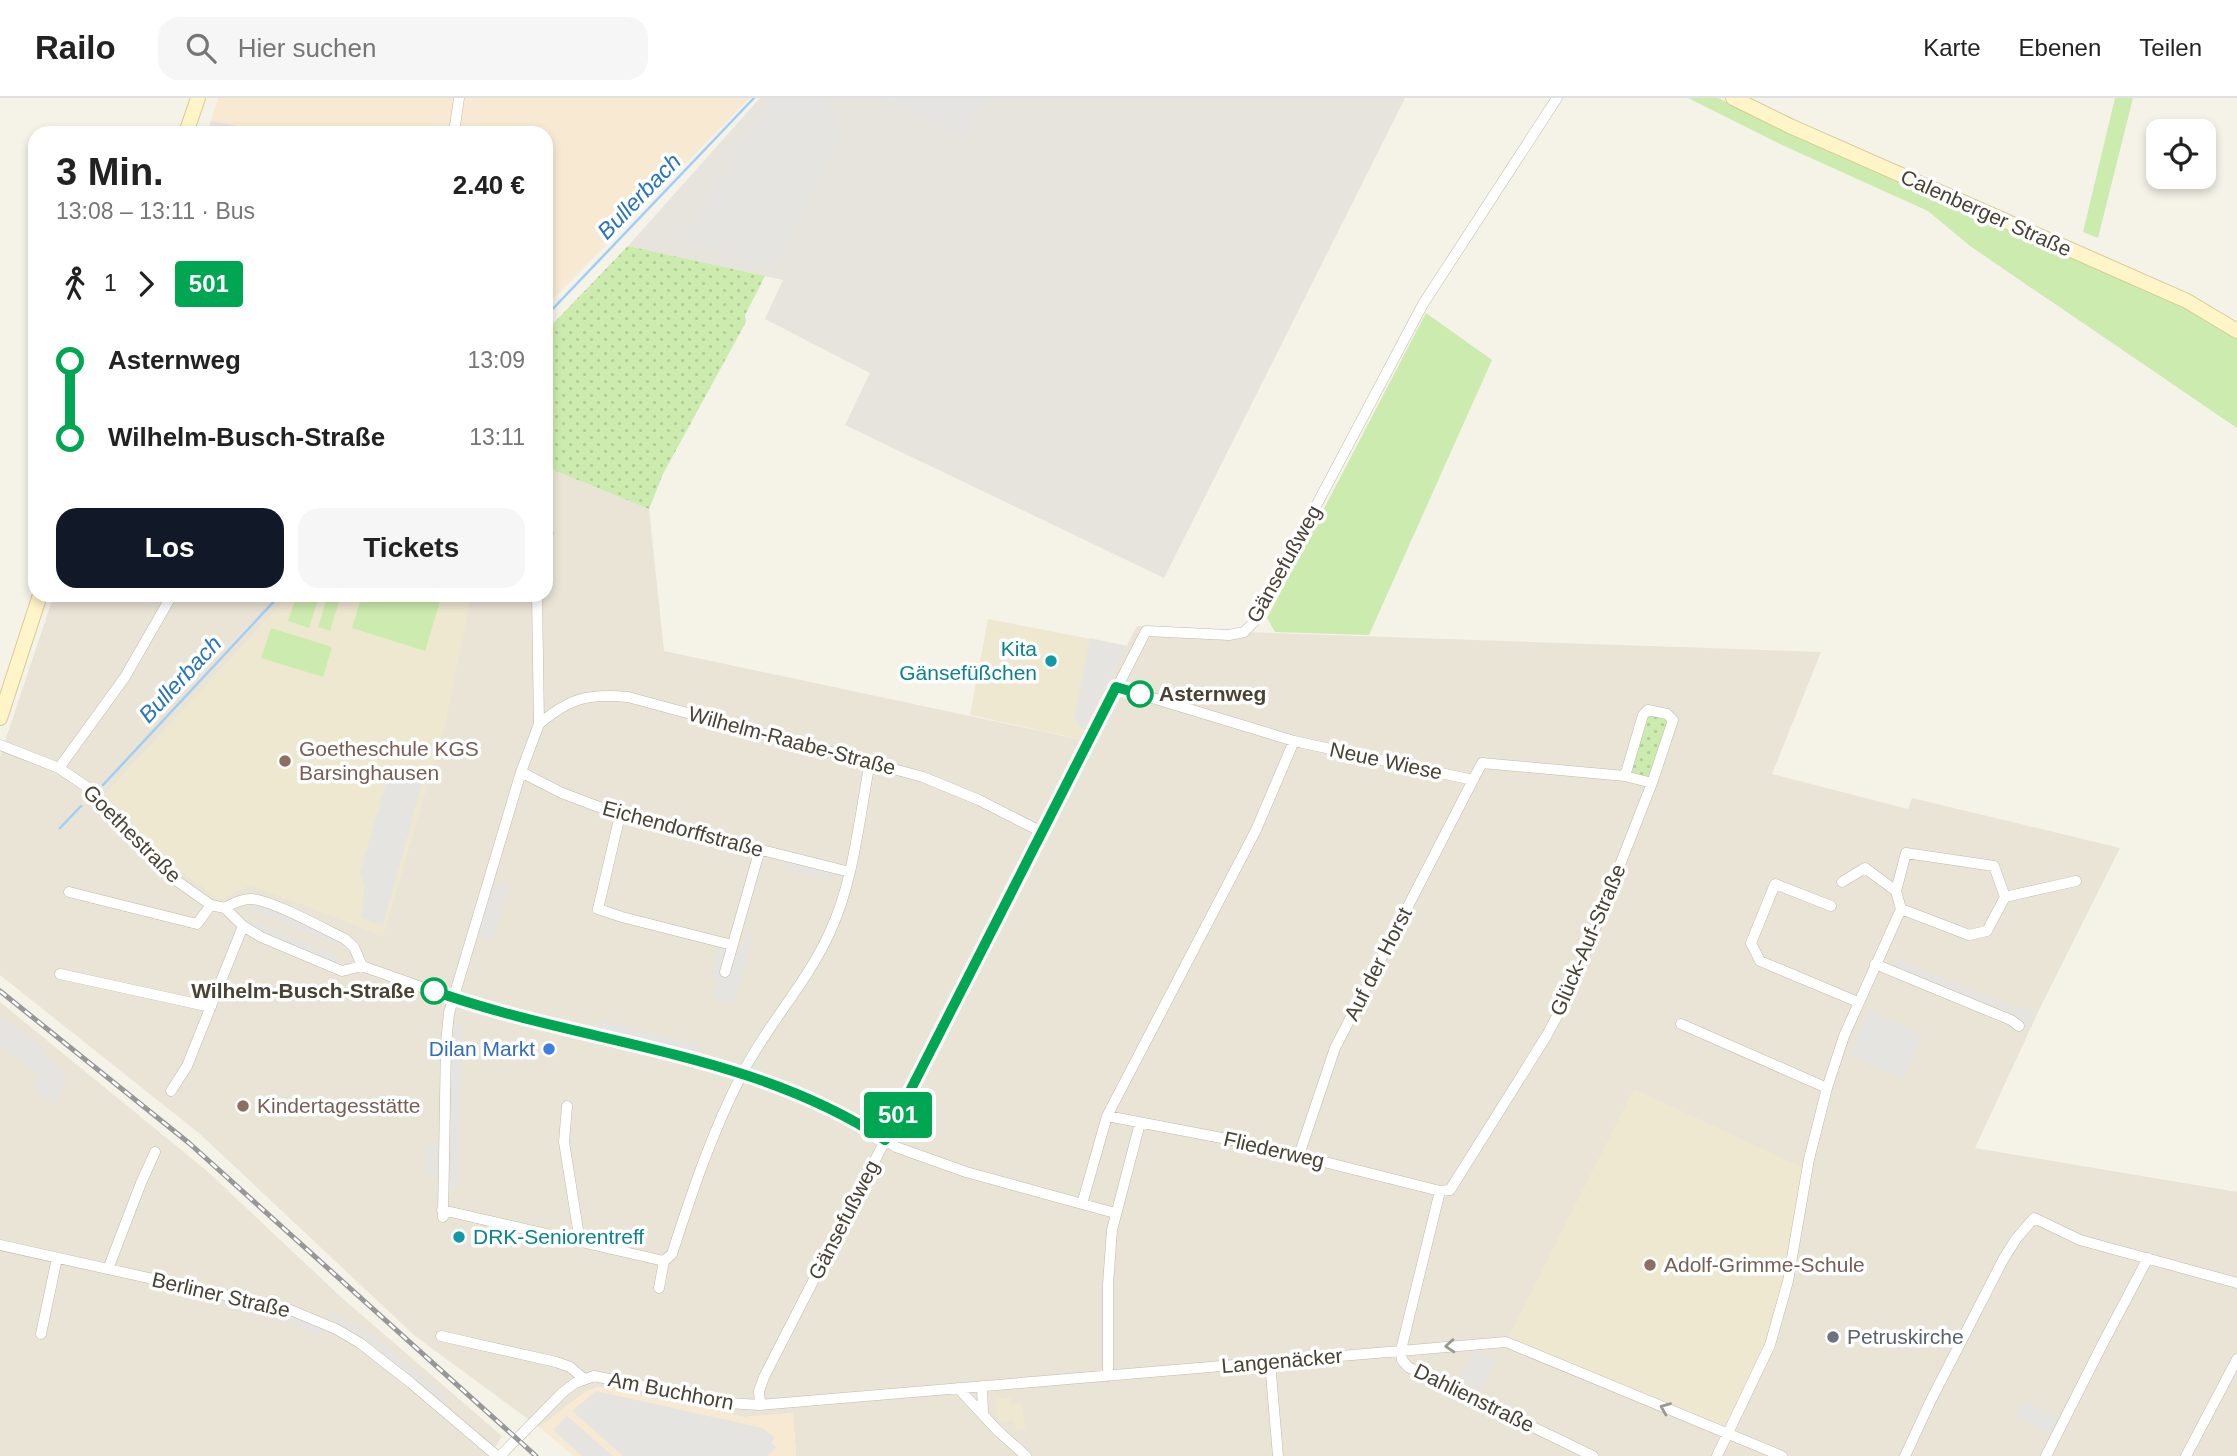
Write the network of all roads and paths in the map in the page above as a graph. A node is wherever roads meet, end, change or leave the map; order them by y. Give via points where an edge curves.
1 (198, 98) edge
2 (459, 98) edge
3 (1557, 98) edge
4 (1733, 98) edge
5 (188, 126) edge
6 (455, 126) edge
7 (2237, 331) edge
8 (38, 602) edge
9 (168, 602) edge
10 (537, 602) edge
11 (1116, 687) junction
12 (0, 719) edge
13 (539, 724) junction
14 (1294, 741) junction
15 (0, 745) edge
16 (870, 762) junction
17 (59, 768) junction
18 (521, 772) junction
19 (1625, 776) junction
20 (1473, 780) junction
21 (1652, 783) junction
22 (620, 815) junction
23 (1042, 832) junction
24 (760, 849) junction
25 (849, 872) junction
26 (2076, 881) dead end
27 (1842, 882) dead end
28 (1896, 891) junction
29 (69, 892) dead end
30 (2005, 897) junction
31 (211, 905) junction
32 (1831, 906) dead end
33 (225, 908) junction
34 (1901, 909) junction
35 (243, 926) junction
36 (732, 944) junction
37 (1875, 964) junction
38 (362, 966) junction
39 (725, 972) dead end
40 (60, 974) dead end
41 (452, 998) junction
42 (1858, 1002) junction
43 (211, 1007) junction
44 (1681, 1024) dead end
45 (2019, 1026) dead end
46 (742, 1073) junction
47 (1826, 1088) junction
48 (171, 1091) dead end
49 (567, 1106) dead end
50 (1107, 1116) junction
51 (1140, 1123) junction
52 (885, 1140) junction
53 (155, 1152) dead end
54 (1299, 1155) junction
55 (1440, 1191) junction
56 (1082, 1204) junction
57 (1115, 1213) junction
58 (580, 1242) junction
59 (0, 1245) edge
60 (57, 1258) junction
61 (2148, 1258) junction
62 (664, 1261) junction
63 (108, 1269) junction
64 (2237, 1283) edge
65 (659, 1288) dead end
66 (41, 1334) dead end
67 (441, 1336) dead end
68 (1401, 1350) junction
69 (2237, 1359) edge
70 (1270, 1362) junction
71 (1108, 1376) junction
72 (583, 1378) junction
73 (982, 1386) junction
74 (958, 1388) junction
75 (760, 1405) junction
76 (983, 1414) junction
77 (1728, 1434) junction
78 (499, 1456) edge
79 (1026, 1456) edge
80 (1278, 1456) edge
81 (1593, 1456) edge
82 (1717, 1456) edge
83 (1782, 1456) edge
84 (1905, 1456) edge
85 (2046, 1456) edge
86 (2186, 1456) edge

1 - 5 main road
2 - 6 street
3 - 11 street, Gänsefußweg via 1423,304 1255,621 1244,632 1229,635 1146,631
4 - 7 main road, Calenberger Straße via 2187,301
8 - 12 main road
9 - 17 street via 125,677
10 - 13 street
11 - 14 street, Neue Wiese
11 - 23 street, Gänsefußweg
13 - 16 street, Wilhelm-Raabe-Straße via 559,707 582,698 628,697
13 - 18 street
14 - 20 street, Neue Wiese
14 - 50 street via 1256,830
15 - 17 street, Goethestraße
16 - 23 street, Wilhelm-Raabe-Straße via 923,777
16 - 25 street
17 - 31 street, Goethestraße via 87,786 167,874
18 - 22 street, Eichendorffstraße
18 - 41 street
19 - 20 street via 1482,763
19 - 21 street
19 - 21 street, Glück-Auf-Straße via 1643,715 1648,710 1667,713 1673,720
20 - 54 street, Auf der Horst via 1335,1048
21 - 55 street, Glück-Auf-Straße via 1571,990 1450,1190
22 - 24 street, Eichendorffstraße
22 - 36 street via 598,909
23 - 52 street, Gänsefußweg
24 - 25 street, Eichendorffstraße
24 - 36 street
25 - 46 street via 829,934
26 - 30 street
27 - 28 street via 1865,868
28 - 30 street via 1906,853 1994,866
28 - 34 street
29 - 31 street via 197,924
30 - 34 street via 1987,931 1969,934
31 - 33 street, Goethestraße
32 - 42 street via 1775,884 1751,943 1760,961
33 - 35 street
33 - 38 street, Goethestraße via 236,901 258,900 345,939
34 - 37 street
35 - 38 street via 342,971
35 - 43 street
36 - 39 street
37 - 42 street
37 - 45 street
38 - 41 street
40 - 43 street
41 - 46 street
41 - 58 street via 446,1043 442,1214
42 - 47 street
43 - 48 street via 187,1066
44 - 47 street
46 - 52 street via 812,1101
46 - 62 street via 705,1154 672,1254
47 - 77 street via 1774,1332
49 - 58 street via 564,1142
50 - 51 street, Fliederweg
50 - 56 street
51 - 54 street, Fliederweg
51 - 57 street
52 - 56 street via 965,1172
52 - 75 street, Gänsefußweg via 764,1377
53 - 63 street
54 - 55 street, Fliederweg
55 - 68 street
56 - 57 street
57 - 71 street via 1108,1284
58 - 62 street
59 - 60 street, Berliner Straße
60 - 63 street, Berliner Straße
60 - 66 street
61 - 64 street
61 - 84 street via 2080,1240 2034,1218 2004,1258
61 - 85 street
62 - 65 street
63 - 78 street, Berliner Straße via 288,1309 336,1329 360,1343
67 - 72 street, Am Buchhorn via 556,1362
68 - 70 street, Langenäcker
77 -> 68 street, Langenäcker via 1506,1342
68 - 81 street, Dahlienstraße via 1408,1367
69 - 86 street
70 - 71 street, Langenäcker
70 - 80 street
71 - 73 street, Langenäcker
72 - 75 street, Am Buchhorn via 604,1376 728,1403
72 - 78 street, Am Buchhorn
73 - 74 street, Langenäcker
73 - 76 street
74 - 75 street, Langenäcker
74 - 76 street
76 - 79 street
77 - 82 street
77 - 83 street, Langenäcker

